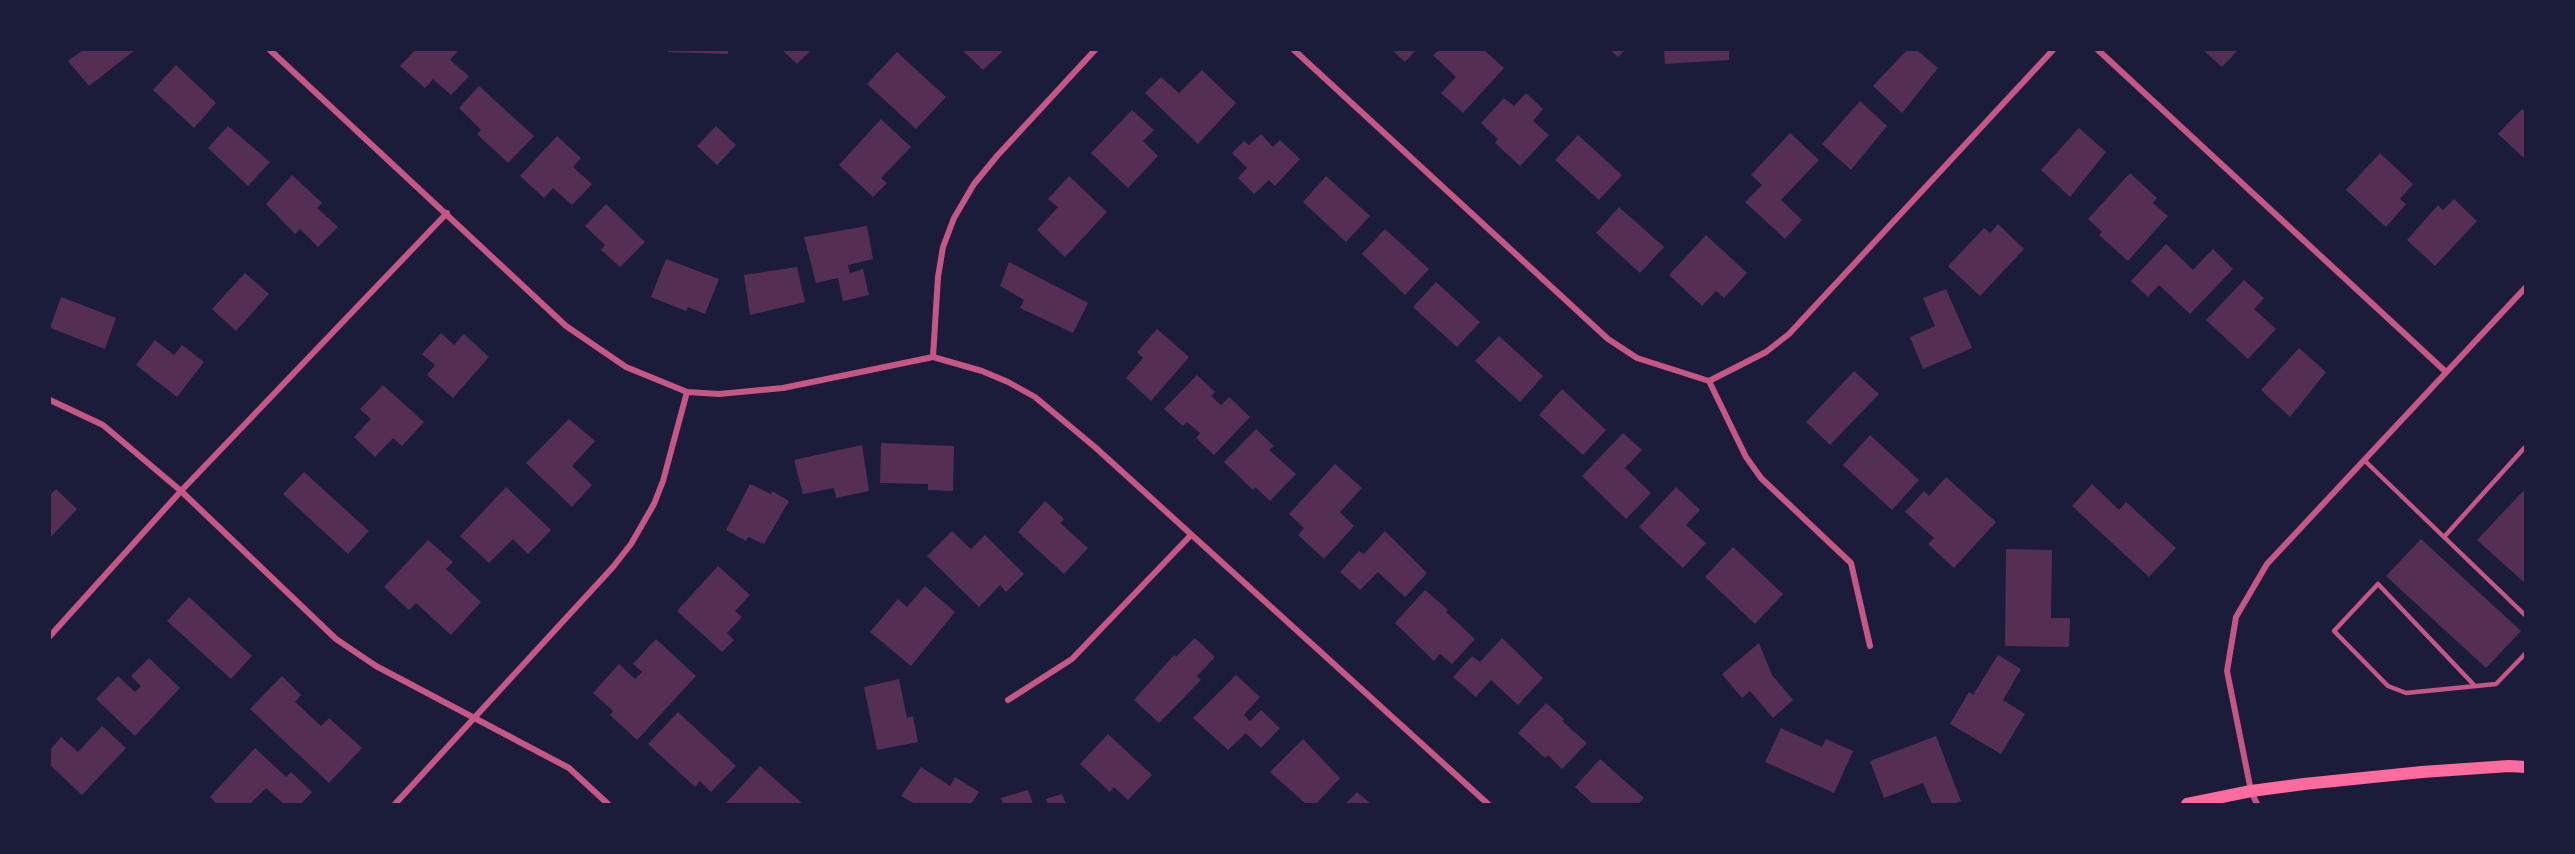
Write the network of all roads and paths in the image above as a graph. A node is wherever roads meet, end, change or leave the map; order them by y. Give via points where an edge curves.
1 (270, 50) edge
2 (1095, 50) edge
3 (1294, 50) edge
4 (2053, 50) edge
5 (2098, 50) edge
6 (447, 213) junction
7 (2526, 287) edge
8 (933, 357) junction
9 (2446, 372) junction
10 (1709, 381) junction
11 (687, 392) junction
12 (50, 400) edge
13 (2526, 446) edge
14 (2364, 460) junction
15 (182, 491) junction
16 (1191, 534) junction
17 (2444, 537) junction
18 (2526, 616) edge
19 (50, 636) edge
20 (1870, 646) dead end
21 (2526, 653) edge
22 (2475, 686) junction
23 (1008, 700) dead end
24 (475, 717) junction
25 (2526, 767) edge
26 (2251, 791) junction
27 (395, 804) edge
28 (608, 804) edge
29 (1488, 804) edge
30 (2187, 804) edge
31 (2257, 804) edge

1 - 6 street
2 - 8 street via 997,156 954,218 943,247 938,277
3 - 10 street via 1608,339 1637,358
4 - 10 street via 1789,334 1766,352
5 - 9 street
6 - 11 street via 566,326 626,367
6 - 15 street
7 - 9 street
8 - 11 street via 783,388 719,394
8 - 16 street via 982,371 1035,397
9 - 14 street
10 - 20 street via 1746,457 1761,478 1851,563
11 - 24 street via 663,481 637,536
12 - 15 street via 103,425
13 - 17 lane
14 - 17 lane
14 - 26 street via 2267,564 2236,617 2228,671
15 - 19 street
15 - 24 street via 336,639 376,666
16 - 23 street via 1072,660
16 - 29 street
17 - 18 lane
21 - 22 lane via 2496,684
22 - 22 lane via 2406,693 2388,686 2334,632 2378,584
24 - 27 street
24 - 28 street via 569,768
25 - 26 main road via 2422,772
26 - 30 main road
26 - 31 street

